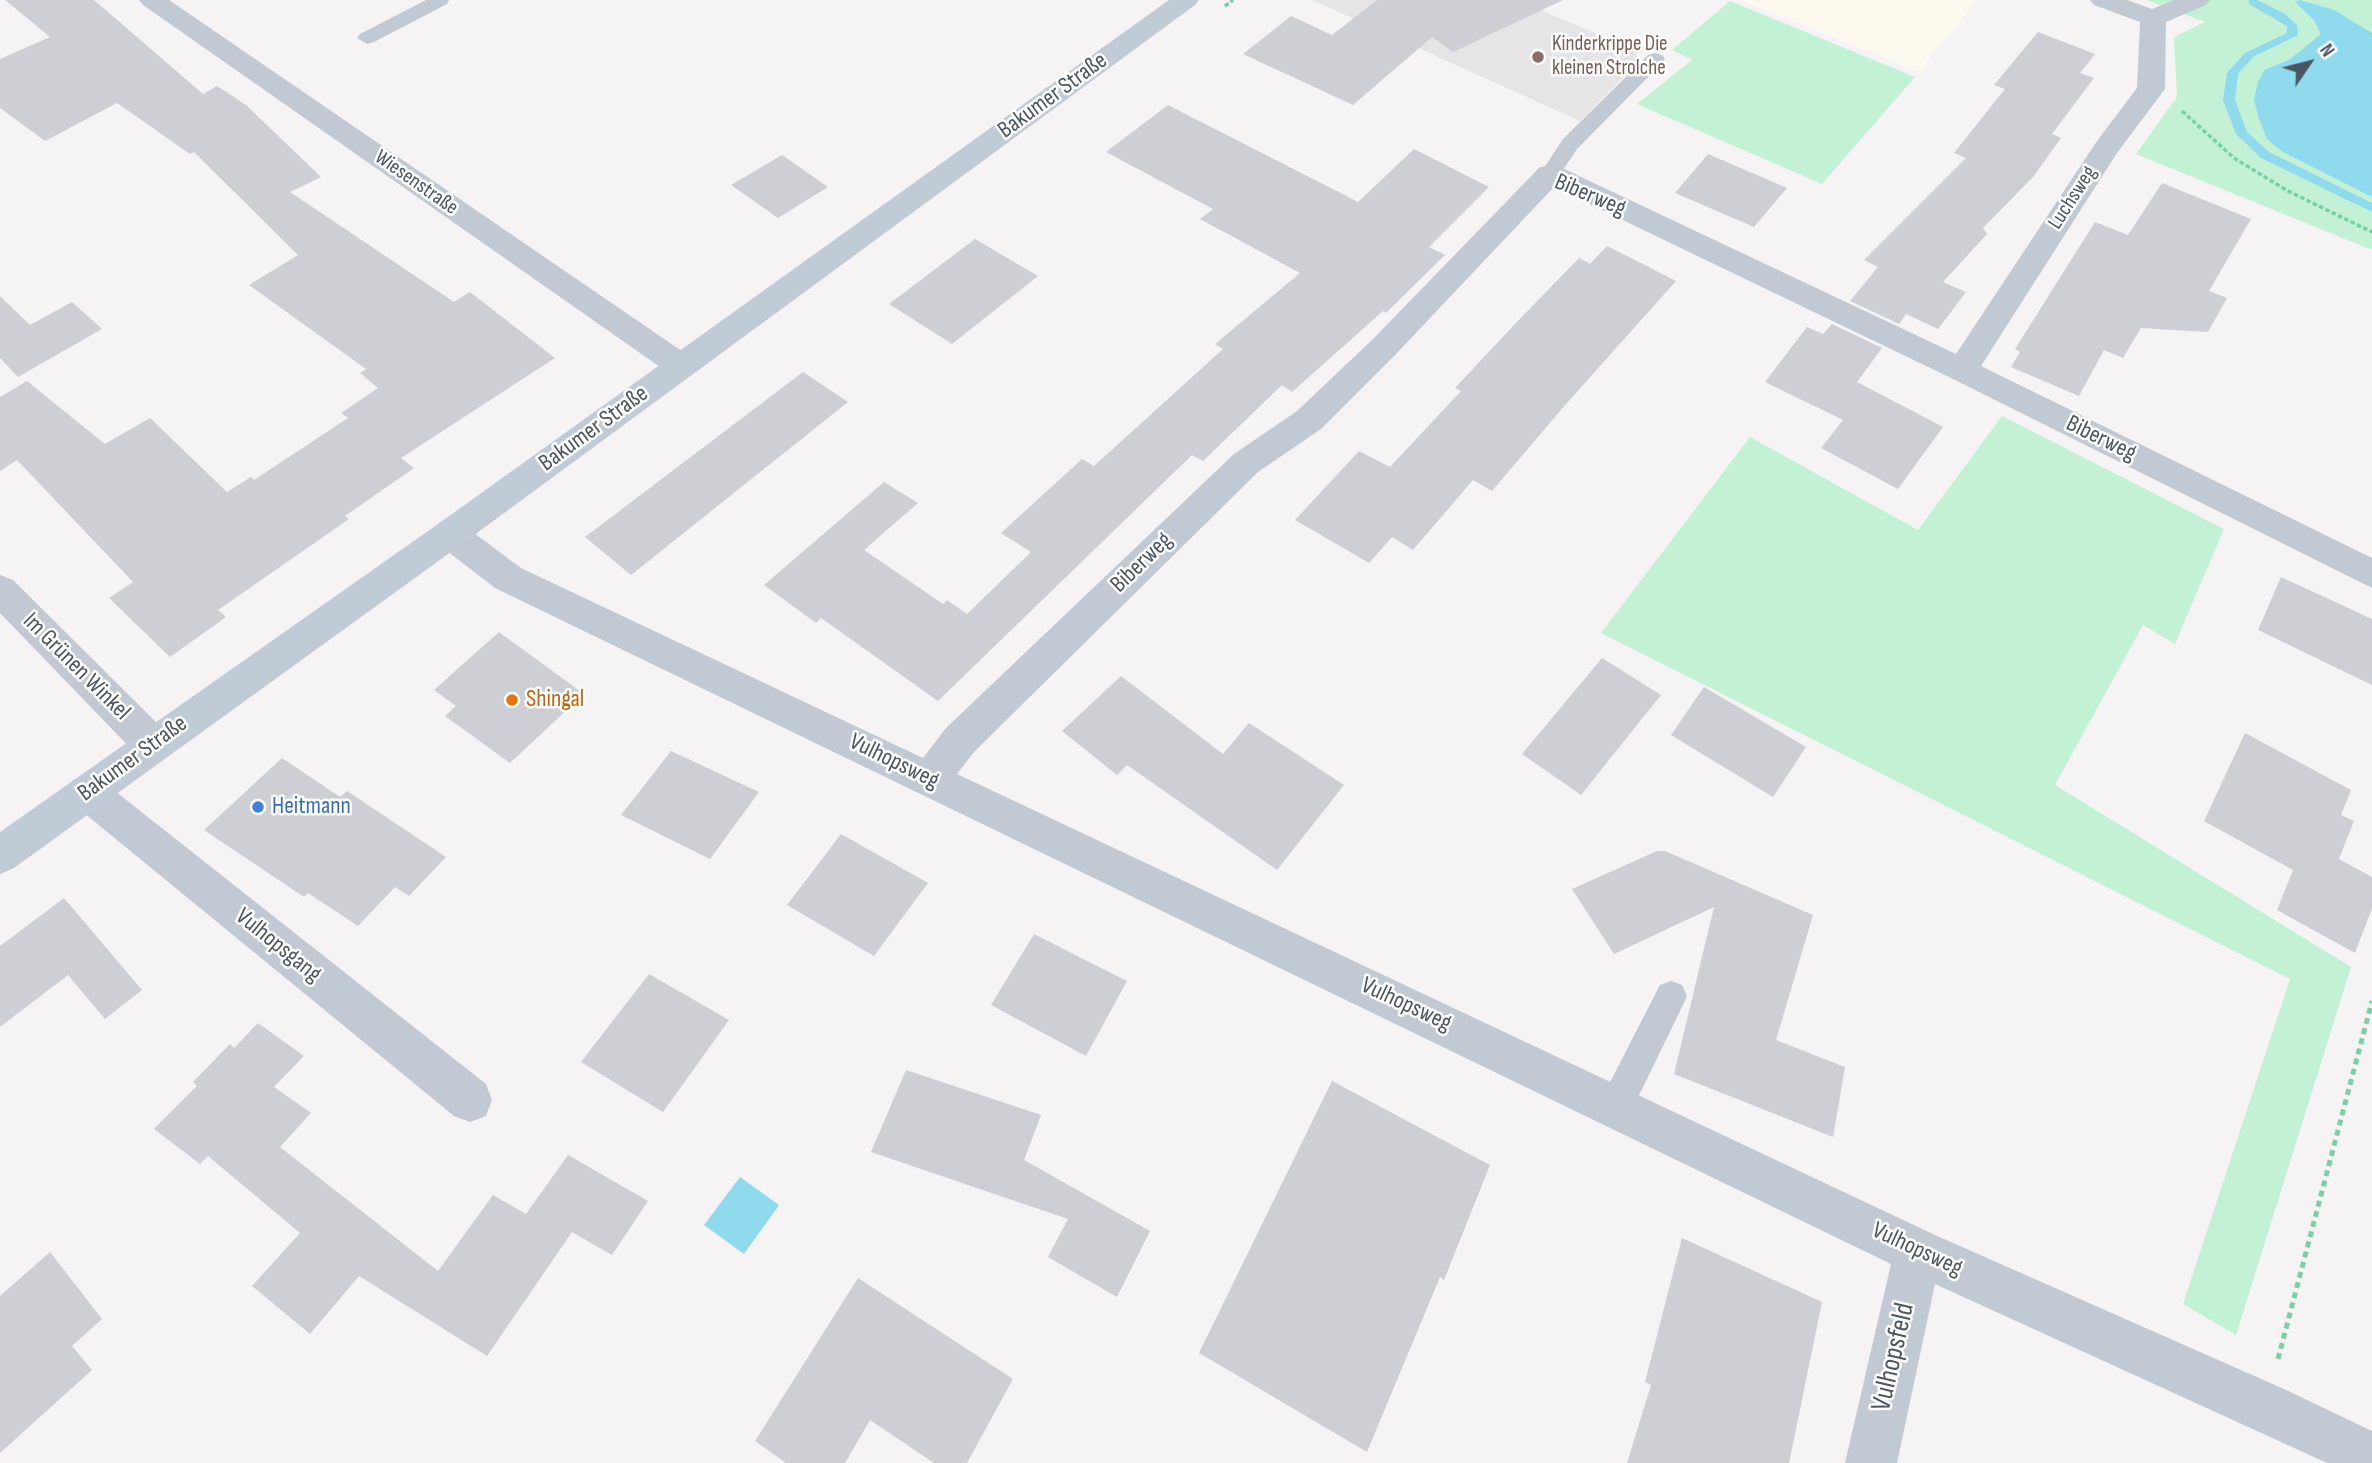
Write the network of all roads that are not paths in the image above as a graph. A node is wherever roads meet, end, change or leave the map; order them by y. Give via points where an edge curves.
1 (152, 0) edge
2 (440, 0) edge
3 (1186, 0) edge
4 (2103, 0) edge
5 (2197, 0) edge
6 (2153, 18) junction
7 (368, 38) dead end
8 (1655, 60) dead end
9 (1550, 174) junction
10 (681, 366) junction
11 (1962, 370) junction
12 (450, 534) junction
13 (2372, 574) edge
14 (0, 590) edge
15 (152, 744) junction
16 (930, 779) junction
17 (87, 792) junction
18 (0, 855) edge
19 (1671, 996) dead end
20 (470, 1100) dead end
21 (1616, 1106) junction
22 (1918, 1252) junction
23 (2372, 1458) edge
24 (1871, 1463) edge

1 - 10 street, Wiesenstraße
2 - 7 lane
3 - 10 main road, Bakumer Straße
4 - 6 street
5 - 6 street
6 - 11 street, Luchsweg via 2151,89 2106,147
8 - 9 lane via 1570,144
9 - 11 street, Biberweg
9 - 16 street, Biberweg via 1385,346 1309,420 1246,463 960,740
10 - 12 main road, Bakumer Straße
11 - 13 street, Biberweg
12 - 15 main road, Bakumer Straße
12 - 16 street, Vulhopsweg via 508,578
14 - 15 street, Im Grünen Winkel
15 - 17 main road, Bakumer Straße
16 - 21 street, Vulhopsweg
17 - 18 main road, Bakumer Straße
17 - 20 street, Vulhopsgang
19 - 21 lane
21 - 22 street, Vulhopsweg
22 - 23 street, Vulhopsweg
22 - 24 street, Vulhopsfeld

